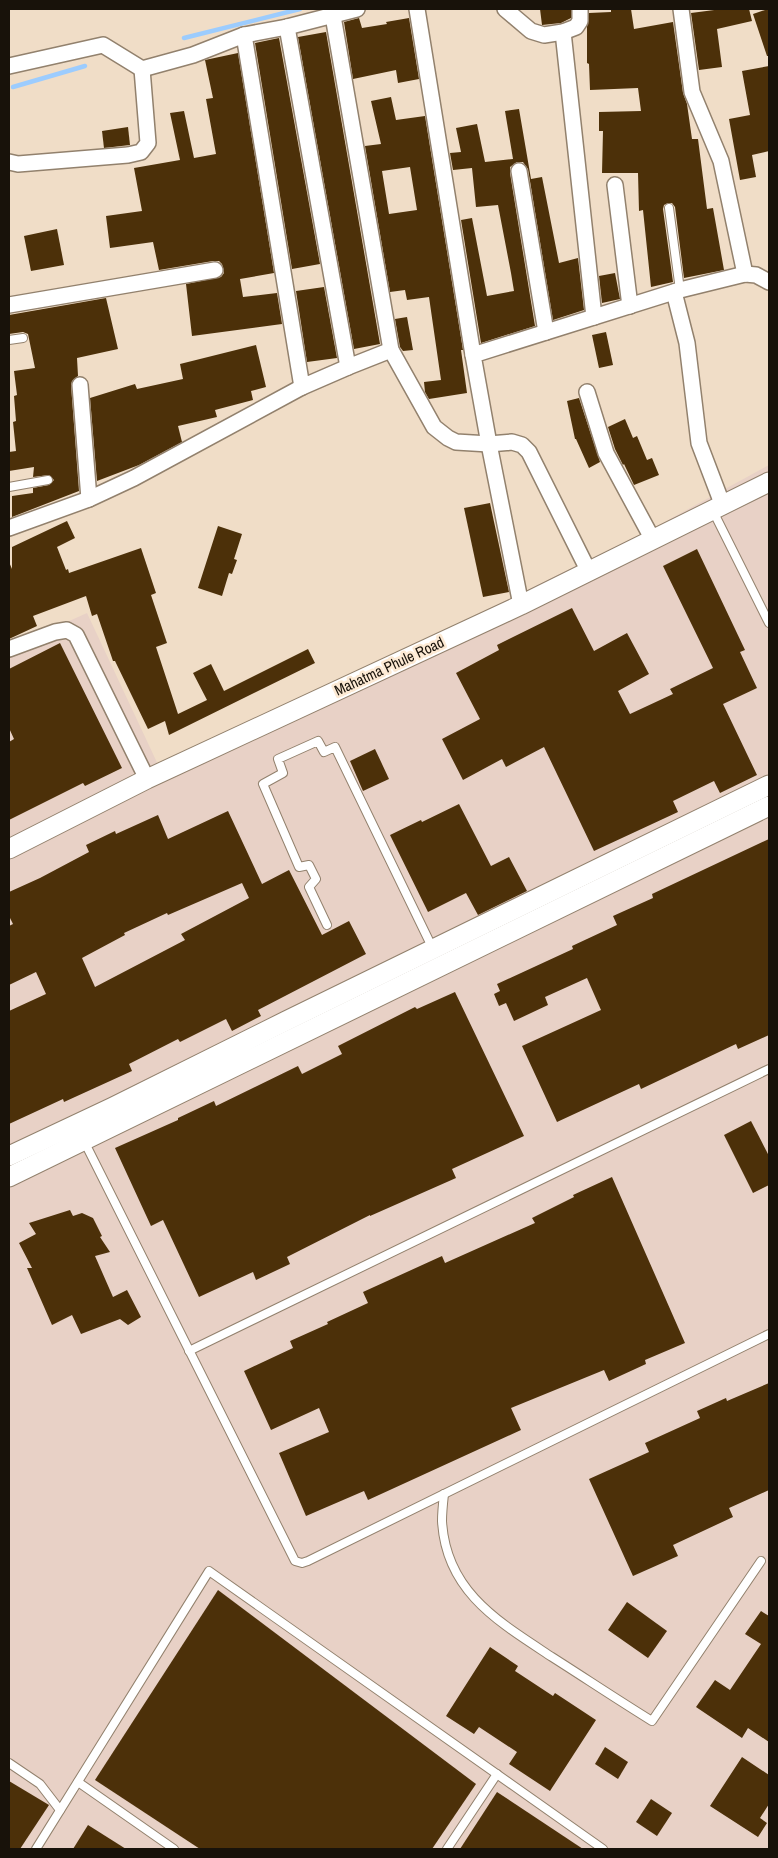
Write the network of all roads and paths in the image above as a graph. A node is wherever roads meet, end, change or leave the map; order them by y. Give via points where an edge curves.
1 (357, 9) edge
2 (417, 9) edge
3 (505, 9) edge
4 (580, 9) edge
5 (680, 9) edge
6 (333, 16) junction
7 (287, 27) junction
8 (564, 32) junction
9 (244, 35) junction
10 (9, 66) edge
11 (142, 69) junction
12 (9, 162) edge
13 (519, 171) dead end
14 (615, 185) dead end
15 (668, 208) dead end
16 (215, 270) dead end
17 (745, 274) junction
18 (769, 282) edge
19 (677, 291) junction
20 (9, 305) edge
21 (630, 306) junction
22 (594, 317) junction
23 (546, 332) junction
24 (23, 338) dead end
25 (9, 340) edge
26 (391, 350) junction
27 (473, 355) junction
28 (348, 366) junction
29 (80, 385) dead end
30 (302, 387) junction
31 (587, 392) dead end
32 (489, 444) junction
33 (48, 480) dead end
34 (769, 482) edge
35 (9, 487) edge
36 (89, 499) junction
37 (718, 508) junction
38 (9, 528) edge
39 (653, 540) junction
40 (588, 572) junction
41 (521, 605) junction
42 (769, 623) edge
43 (9, 649) edge
44 (147, 779) junction
45 (769, 785) edge
46 (769, 806) edge
47 (9, 849) edge
48 (589, 873) junction
49 (598, 890) junction
50 (327, 925) dead end
51 (433, 949) junction
52 (769, 1068) edge
53 (84, 1139) junction
54 (9, 1156) edge
55 (9, 1177) edge
56 (769, 1334) edge
57 (189, 1351) junction
58 (444, 1494) junction
59 (761, 1561) dead end
60 (9, 1763) edge
61 (497, 1774) junction
62 (78, 1782) junction
63 (60, 1810) junction
64 (36, 1849) edge
65 (174, 1849) edge
66 (447, 1849) edge
67 (603, 1849) edge

1 - 6 street
2 - 27 street
3 - 8 street via 532,31 544,35
4 - 8 street via 580,21 576,27
5 - 17 street via 692,92 721,161
6 - 7 street
6 - 26 street
7 - 9 street
7 - 28 street
8 - 22 street
9 - 11 street via 193,55
9 - 30 street
10 - 11 street via 103,45
11 - 12 street via 148,143 141,152 128,156
13 - 23 street
14 - 21 street
15 - 19 lane
16 - 20 street
17 - 18 street via 756,275
17 - 19 street
19 - 21 street
19 - 37 street via 699,443
21 - 22 street
22 - 23 street
23 - 27 street
24 - 25 lane
26 - 28 street
26 - 32 street via 434,427 456,442
27 - 32 street
28 - 30 street
29 - 36 street
30 - 36 street
31 - 39 street via 606,453
32 - 40 street via 512,442 529,452
32 - 41 street
33 - 35 lane
34 - 37 street, Mahatma Phule Road
36 - 38 street
37 - 39 street, Mahatma Phule Road
37 - 42 lane
39 - 40 street, Mahatma Phule Road
40 - 41 street, Mahatma Phule Road
41 - 44 street, Mahatma Phule Road
43 - 44 street via 55,632 67,630 76,635
44 - 47 street, Mahatma Phule Road
45 - 48 street
46 - 49 street
48 - 49 street
48 - 51 street
49 - 53 street
50 - 51 lane via 309,887 316,880 310,865 299,867 263,784 283,773 278,759 318,741 324,752 335,747
51 - 54 street
52 - 57 lane
53 - 55 street
53 - 57 lane
56 - 58 lane
57 - 58 lane via 295,1561 308,1561
58 - 59 lane via 442,1519 449,1559 470,1594 500,1623 652,1721
60 - 63 lane via 40,1784
61 - 62 lane via 209,1571
61 - 66 lane
61 - 67 lane
62 - 63 lane
62 - 65 lane
63 - 64 lane

